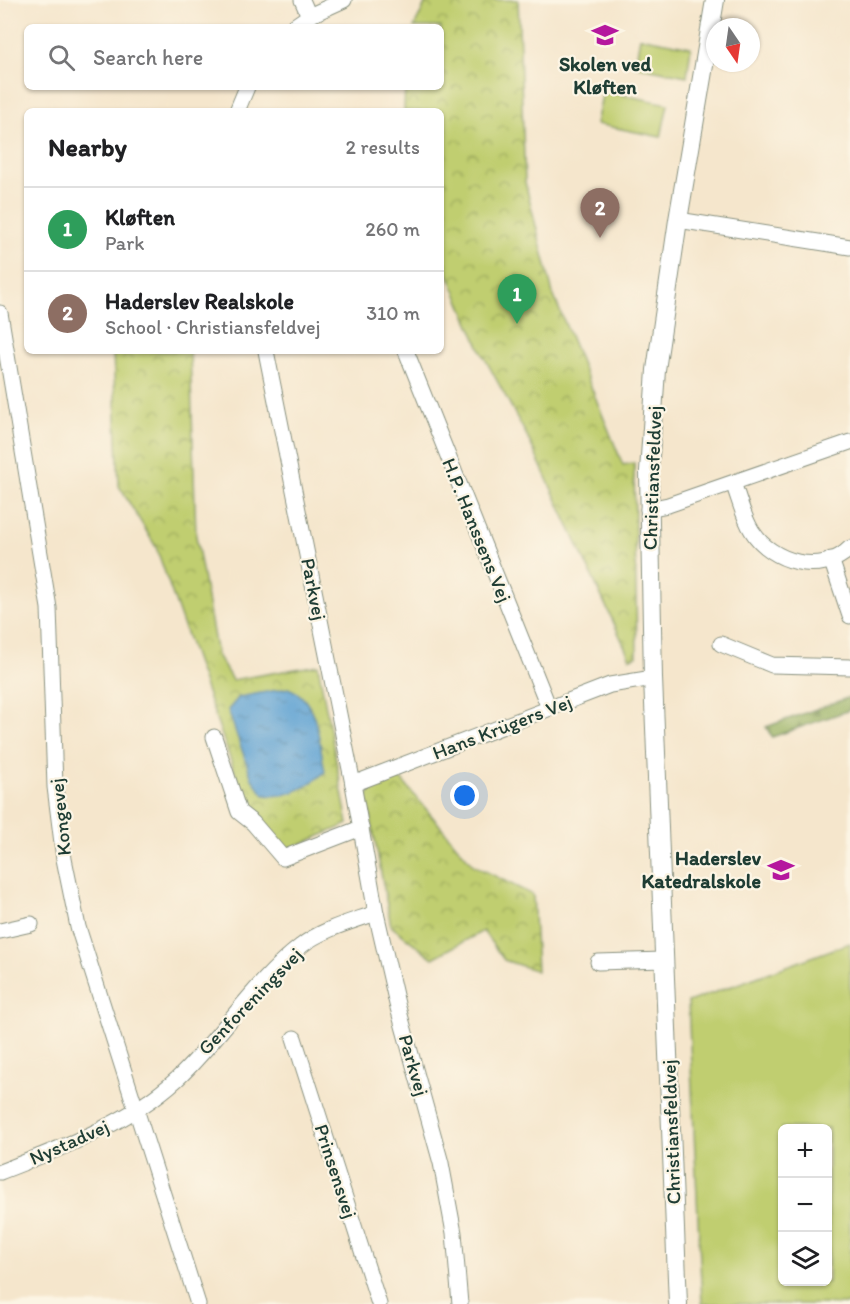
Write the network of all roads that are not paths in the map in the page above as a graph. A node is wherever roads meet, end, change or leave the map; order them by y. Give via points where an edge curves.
1 (302, 0) edge
2 (344, 0) edge
3 (715, 0) edge
4 (309, 16) junction
5 (297, 24) edge
6 (246, 90) edge
7 (238, 108) edge
8 (678, 220) junction
9 (850, 247) edge
10 (0, 313) edge
11 (267, 354) edge
12 (407, 354) edge
13 (850, 442) edge
14 (733, 483) junction
15 (648, 509) junction
16 (850, 548) edge
17 (831, 559) junction
18 (850, 616) edge
19 (722, 644) dead end
20 (850, 667) edge
21 (653, 678) junction
22 (549, 708) junction
23 (214, 737) dead end
24 (353, 784) junction
25 (361, 828) junction
26 (376, 913) junction
27 (31, 924) dead end
28 (0, 932) edge
29 (663, 960) junction
30 (598, 962) dead end
31 (294, 1038) dead end
32 (136, 1110) junction
33 (0, 1172) edge
34 (198, 1304) edge
35 (379, 1304) edge
36 (460, 1304) edge
37 (678, 1304) edge

1 - 4 street
2 - 4 street
3 - 8 street, Christiansfeldvej
4 - 5 street
6 - 7 street
8 - 9 street
8 - 15 street, Christiansfeldvej via 656,370
10 - 32 street, Kongevej via 49,608 55,787 64,859 78,927
11 - 24 street, Parkvej
12 - 22 street, H.P. Hanssens Vej
13 - 14 street
14 - 15 street
14 - 17 street via 750,530 777,556 813,563
15 - 21 street, Christiansfeldvej
16 - 17 street
17 - 18 street
19 - 20 street via 772,665
21 - 22 street, Hans Krügers Vej via 610,685
21 - 29 street, Christiansfeldvej
22 - 24 street, Hans Krügers Vej
23 - 25 street via 239,812 283,858
24 - 25 street, Parkvej
25 - 26 street, Parkvej
26 - 32 street, Genforeningsvej via 302,945 274,970 177,1079
26 - 36 street, Parkvej via 441,1163 454,1233
27 - 28 street
29 - 30 street
29 - 37 street, Christiansfeldvej
31 - 35 street, Prinsensvej
32 - 33 street, Nystadvej
32 - 34 street, Kongevej

